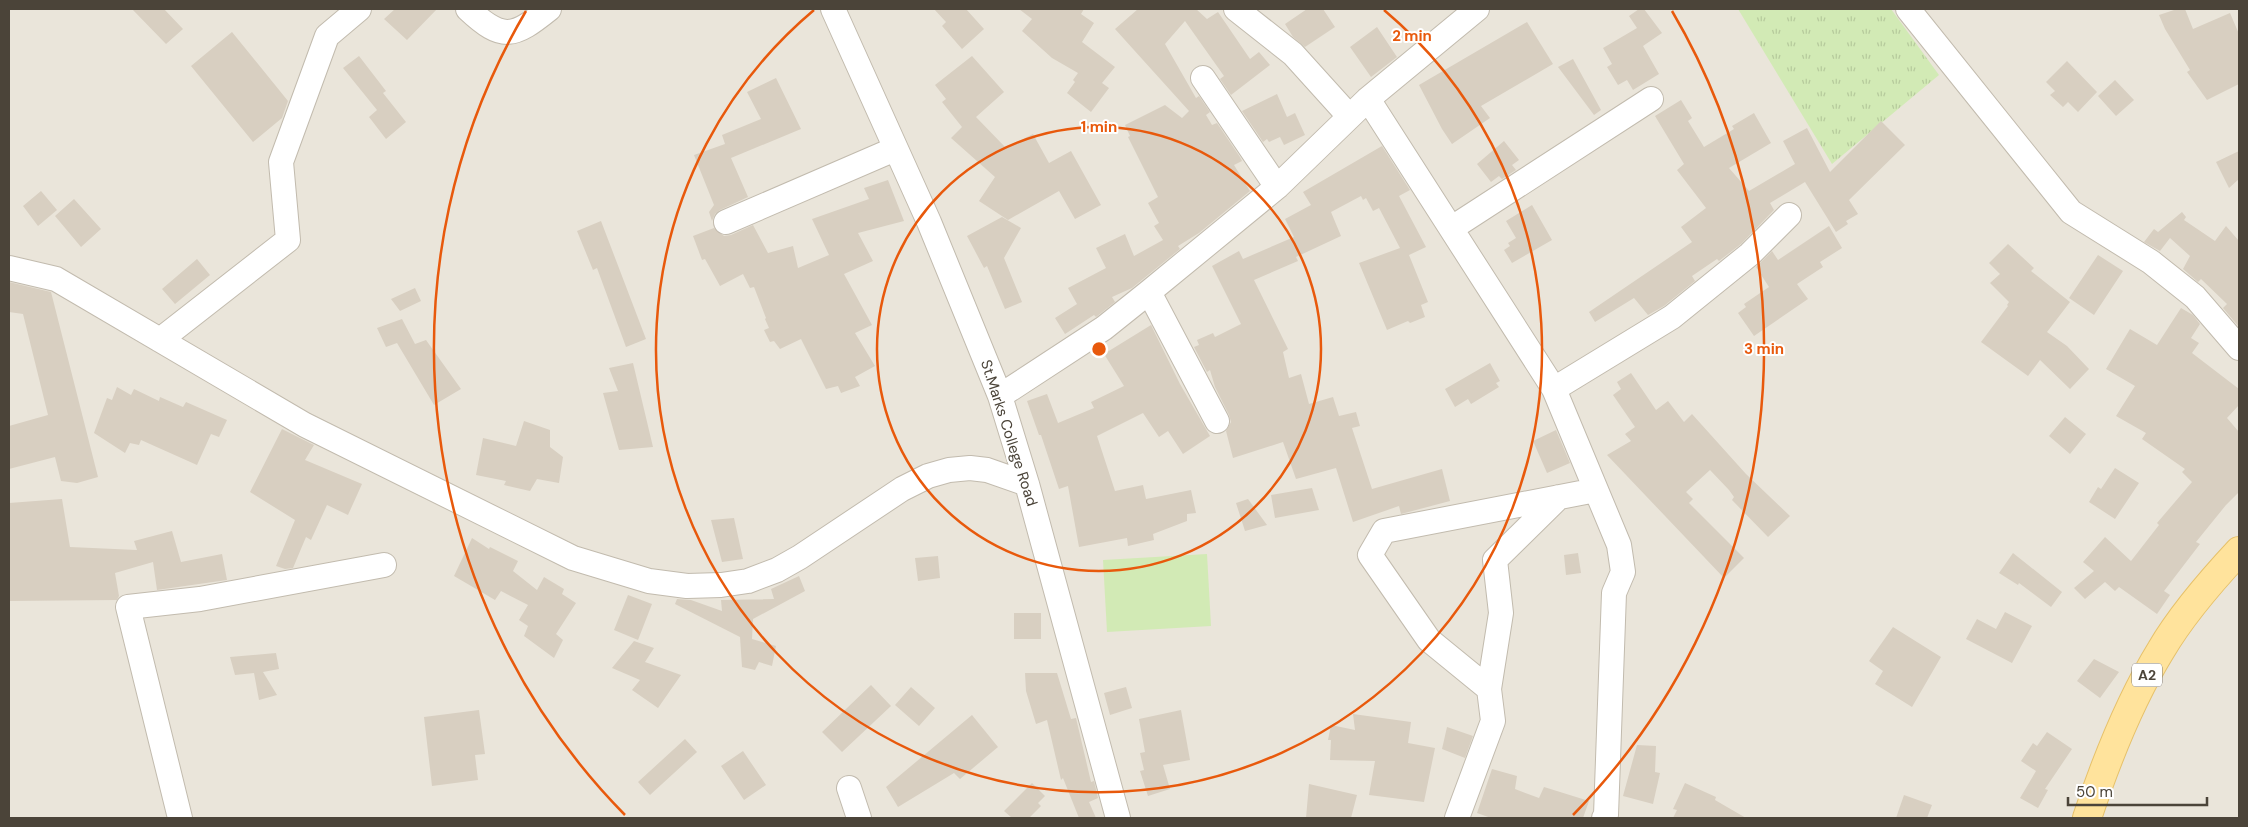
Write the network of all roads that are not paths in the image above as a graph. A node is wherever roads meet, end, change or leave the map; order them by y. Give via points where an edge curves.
1 (359, 9) edge
2 (468, 9) edge
3 (549, 9) edge
4 (832, 9) edge
5 (1236, 9) edge
6 (1477, 9) edge
7 (1908, 9) edge
8 (1203, 78) dead end
9 (1368, 99) junction
10 (1651, 99) dead end
11 (1349, 116) junction
12 (896, 149) junction
13 (1277, 187) junction
14 (1789, 215) dead end
15 (726, 222) dead end
16 (1452, 228) junction
17 (9, 268) edge
18 (1149, 292) junction
19 (160, 340) junction
20 (2239, 348) edge
21 (1554, 389) junction
22 (1000, 396) junction
23 (1217, 421) dead end
24 (1027, 484) junction
25 (1596, 490) junction
26 (1559, 497) junction
27 (2239, 551) edge
28 (384, 565) dead end
29 (1489, 689) junction
30 (849, 788) dead end
31 (180, 818) edge
32 (858, 818) edge
33 (1118, 818) edge
34 (1458, 818) edge
35 (1604, 818) edge
36 (2087, 818) edge

1 - 19 street via 327,36 281,162 288,240
2 - 3 street via 501,33 523,28
4 - 12 street, St.Marks College Road
5 - 11 street via 1293,54
6 - 9 street
7 - 20 street via 2071,212 2151,262 2195,297
8 - 13 street
9 - 11 street
9 - 16 street
10 - 16 street
11 - 13 street
12 - 15 street
12 - 22 street, St.Marks College Road via 930,222
13 - 18 street
14 - 21 street via 1715,284 1672,317
16 - 21 street
17 - 19 street via 56,279
18 - 22 street via 1104,328
18 - 23 street
19 - 24 street via 305,425 573,558 649,581 687,586 748,581 800,557 902,489 949,470 987,470
21 - 25 street
22 - 24 street, St.Marks College Road
24 - 33 street, St.Marks College Road
25 - 26 street
25 - 35 street via 1619,545 1623,572 1614,593
26 - 29 street via 1495,560 1502,613
26 - 29 street via 1384,531 1370,555 1428,640
27 - 36 main road, A2 via 2213,578 2161,649 2127,715
28 - 31 street via 200,599 128,607
29 - 34 street via 1493,721
30 - 32 street

